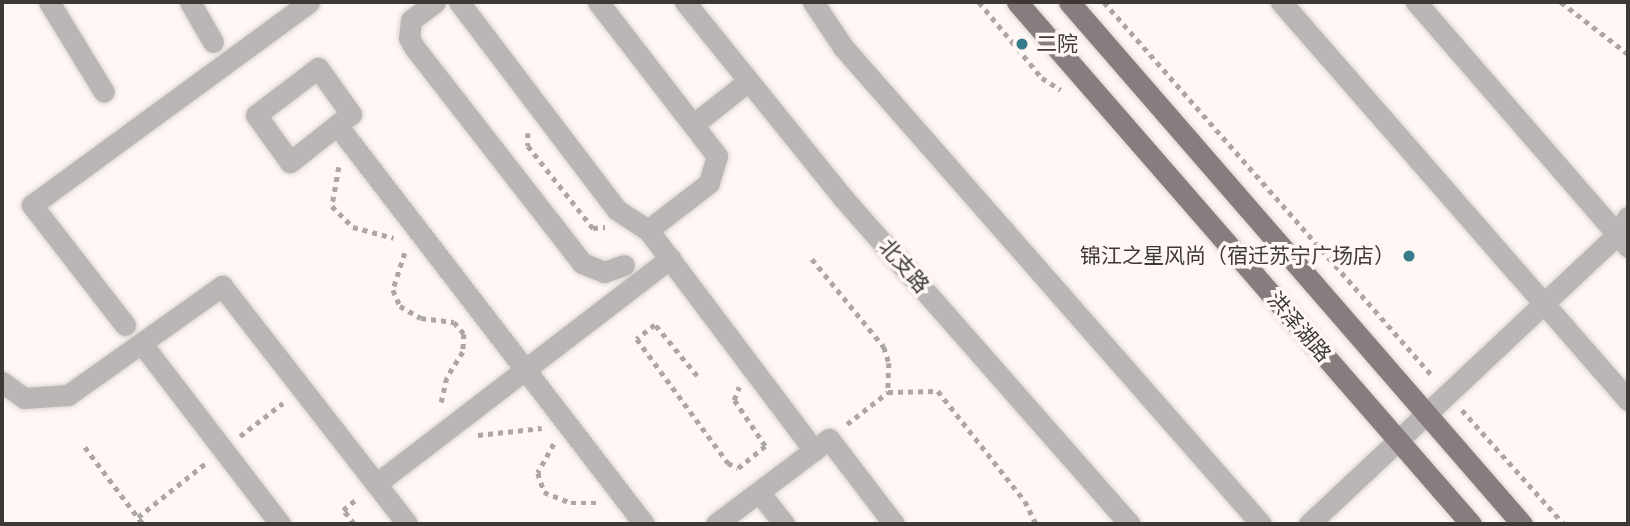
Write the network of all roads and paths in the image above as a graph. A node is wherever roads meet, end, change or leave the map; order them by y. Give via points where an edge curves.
1 (48, 2) edge
2 (190, 2) edge
3 (309, 2) edge
4 (459, 2) edge
5 (598, 2) edge
6 (685, 2) edge
7 (813, 2) edge
8 (1017, 2) edge
9 (1069, 2) edge
10 (1104, 2) edge
11 (1282, 2) edge
12 (1416, 2) edge
13 (1561, 2) edge
14 (422, 6) edge
15 (213, 42) dead end
16 (1628, 54) edge
17 (746, 83) junction
18 (104, 92) dead end
19 (694, 124) junction
20 (337, 125) junction
21 (340, 155) dead end
22 (648, 230) junction
23 (1624, 233) edge
24 (670, 258) junction
25 (812, 259) dead end
26 (624, 265) dead end
27 (1545, 304) junction
28 (125, 325) dead end
29 (142, 344) junction
30 (756, 373) junction
31 (697, 376) dead end
32 (2, 382) edge
33 (888, 392) junction
34 (1449, 395) junction
35 (1628, 400) edge
36 (1428, 416) junction
37 (450, 426) junction
38 (548, 430) dead end
39 (553, 435) dead end
40 (1400, 443) junction
41 (821, 445) junction
42 (85, 447) dead end
43 (376, 484) junction
44 (759, 492) junction
45 (608, 504) dead end
46 (144, 524) edge
47 (280, 524) edge
48 (354, 524) edge
49 (407, 524) edge
50 (644, 524) edge
51 (716, 524) edge
52 (784, 524) edge
53 (894, 524) edge
54 (1036, 524) edge
55 (1130, 524) edge
56 (1261, 524) edge
57 (1309, 524) edge
58 (1471, 524) edge
59 (1522, 524) edge
60 (1564, 524) edge

1 - 18 street
2 - 15 street
3 - 28 street via 32,205
4 - 22 street via 617,210
5 - 19 street
6 - 17 street, 北支路
7 - 56 street via 843,47
8 - 40 main road, 洪泽湖路
9 - 36 main road, 洪泽湖路
10 - 34 path
11 - 27 street
12 - 23 street
13 - 16 path
14 - 26 street via 411,20 409,38 582,263 604,272
17 - 19 street
17 - 55 street, 北支路
19 - 22 street via 717,156 716,170 709,183
20 - 20 street via 290,162 256,115 318,68 351,114
20 - 50 street
21 - 37 path via 332,206 353,227 399,241 405,254 393,290 400,306 421,318 454,322 464,334 463,352 440,395
22 - 24 street
23 - 27 street
24 - 30 street
24 - 37 street
25 - 33 path via 884,347 889,363
27 - 34 street
27 - 35 street
29 - 32 street via 81,389 57,399 24,398
29 - 43 street via 222,286
29 - 47 street
30 - 31 path via 737,388 734,400 765,446 738,468 727,463 637,339 655,325
30 - 41 street
33 - 41 path
33 - 54 path via 929,389 944,396 1025,501
34 - 36 street
34 - 60 path
36 - 40 street
36 - 59 main road, 洪泽湖路
37 - 38 path via 468,436
37 - 43 street
39 - 45 path via 554,445 538,473 544,492 571,503
40 - 57 street
40 - 58 main road, 洪泽湖路
41 - 44 street
41 - 53 street
42 - 46 path
43 - 48 path via 343,510
43 - 49 street
44 - 51 street
44 - 52 street

